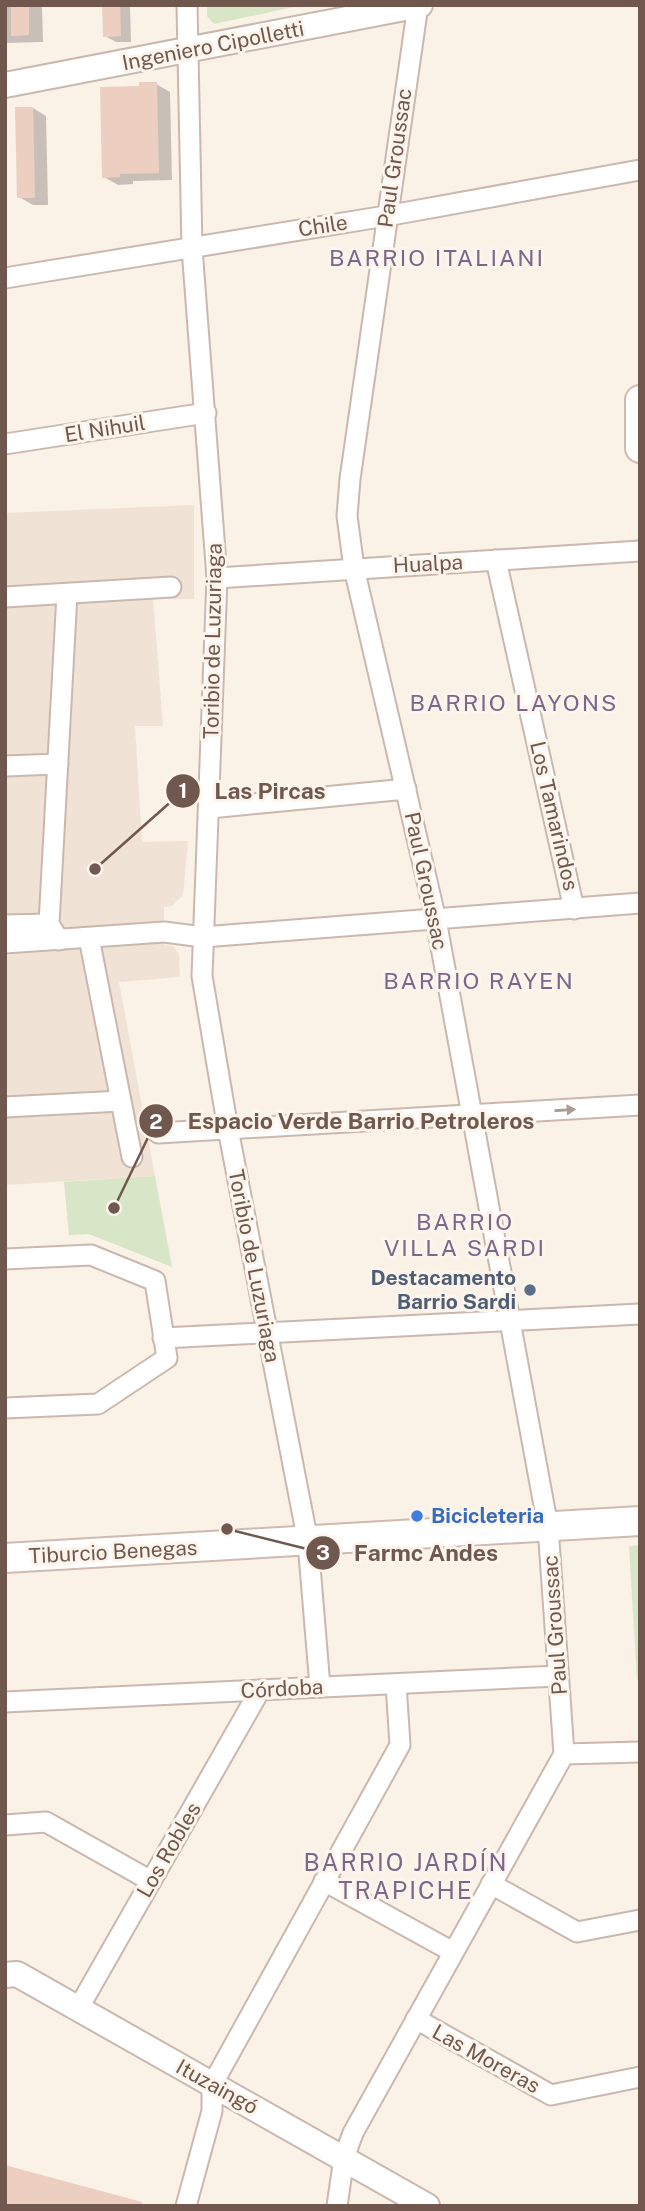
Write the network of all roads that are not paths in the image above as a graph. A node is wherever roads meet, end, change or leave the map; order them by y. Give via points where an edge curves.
1 (187, 5) edge
2 (419, 5) edge
3 (187, 51) junction
4 (5, 85) edge
5 (640, 170) edge
6 (386, 216) junction
7 (192, 248) junction
8 (5, 278) edge
9 (640, 400) edge
10 (206, 414) junction
11 (5, 444) edge
12 (640, 448) edge
13 (640, 551) edge
14 (496, 560) junction
15 (354, 568) junction
16 (217, 578) junction
17 (171, 587) dead end
18 (67, 594) junction
19 (5, 597) edge
20 (58, 764) junction
21 (5, 766) edge
22 (406, 789) junction
23 (210, 808) junction
24 (640, 903) edge
25 (574, 909) junction
26 (436, 920) junction
27 (5, 925) edge
28 (54, 932) junction
29 (203, 937) junction
30 (89, 938) junction
31 (5, 943) edge
32 (121, 1101) junction
33 (640, 1105) edge
34 (5, 1107) edge
35 (471, 1115) junction
36 (228, 1129) junction
37 (158, 1133) dead end
38 (132, 1157) dead end
39 (5, 1259) edge
40 (640, 1314) edge
41 (509, 1322) junction
42 (267, 1334) junction
43 (163, 1338) junction
44 (5, 1408) edge
45 (640, 1521) edge
46 (548, 1527) junction
47 (308, 1542) junction
48 (5, 1558) edge
49 (558, 1676) junction
50 (396, 1684) junction
51 (320, 1688) junction
52 (260, 1690) junction
53 (5, 1702) edge
54 (640, 1752) edge
55 (564, 1754) junction
56 (5, 1825) edge
57 (151, 1881) junction
58 (324, 1881) junction
59 (491, 1884) junction
60 (640, 1920) edge
61 (453, 1952) junction
62 (5, 1975) edge
63 (78, 2009) junction
64 (415, 2020) junction
65 (640, 2077) edge
66 (212, 2085) junction
67 (344, 2158) junction
68 (186, 2206) edge
69 (337, 2206) edge
70 (427, 2206) edge

1 - 3 street, Toribio de Luzuriaga
2 - 3 street, Ingeniero Cipolletti
2 - 6 street, Paul Groussac
3 - 4 street, Ingeniero Cipolletti
3 - 7 street, Toribio de Luzuriaga
5 - 6 street, Chile
6 - 7 street, Chile
6 - 15 street, Paul Groussac via 350,479 347,516
7 - 8 street, Chile
7 - 10 street, Toribio de Luzuriaga
9 - 12 main road
10 - 11 street, El Nihuil
10 - 16 street, Toribio de Luzuriaga
13 - 14 street, Hualpa
14 - 15 street, Hualpa
14 - 25 street, Los Tamarindos
15 - 16 street, Hualpa
15 - 22 street, Paul Groussac
16 - 23 street, Toribio de Luzuriaga
17 - 18 street
18 - 19 street
18 - 20 street
20 - 21 street
20 - 28 street
22 - 23 street
22 - 26 street, Paul Groussac
23 - 29 street, Toribio de Luzuriaga
24 - 25 street
25 - 26 street
26 - 29 street
26 - 35 street, Paul Groussac
27 - 28 street
28 - 30 street
28 - 31 street
29 - 30 street via 164,932
29 - 36 street, Toribio de Luzuriaga via 202,976
30 - 32 street
32 - 34 street
32 - 38 street
35 -> 33 street
35 - 36 street
35 - 41 street, Paul Groussac
36 - 37 street
36 - 42 street, Toribio de Luzuriaga
39 - 43 street via 91,1255 155,1281
40 - 41 street
41 - 42 street
41 - 46 street, Paul Groussac
42 - 43 street
42 - 47 street, Toribio de Luzuriaga
43 - 44 street via 167,1358 98,1404
45 - 46 main road, Tiburcio Benegas
46 - 47 main road, Tiburcio Benegas
46 - 49 street, Paul Groussac
47 - 48 main road, Tiburcio Benegas
47 - 51 street, Toribio de Luzuriaga
49 - 50 street, Córdoba
49 - 55 street, Paul Groussac
50 - 51 street, Córdoba
50 - 58 street via 400,1745
51 - 52 street, Córdoba
52 - 53 street, Córdoba
52 - 57 street, Los Robles
54 - 55 street
55 - 59 street
56 - 57 street via 46,1822
57 - 63 street, Los Robles
58 - 61 street
58 - 66 street
59 - 60 street via 577,1932
59 - 61 street
61 - 64 street
62 - 63 street, Ituzaingó via 17,1974
63 - 66 street, Ituzaingó
64 - 65 street, Las Moreras via 551,2095
64 - 67 street
66 - 67 street, Ituzaingó
66 - 68 street via 212,2111
67 - 69 street
67 - 70 street, Ituzaingó

